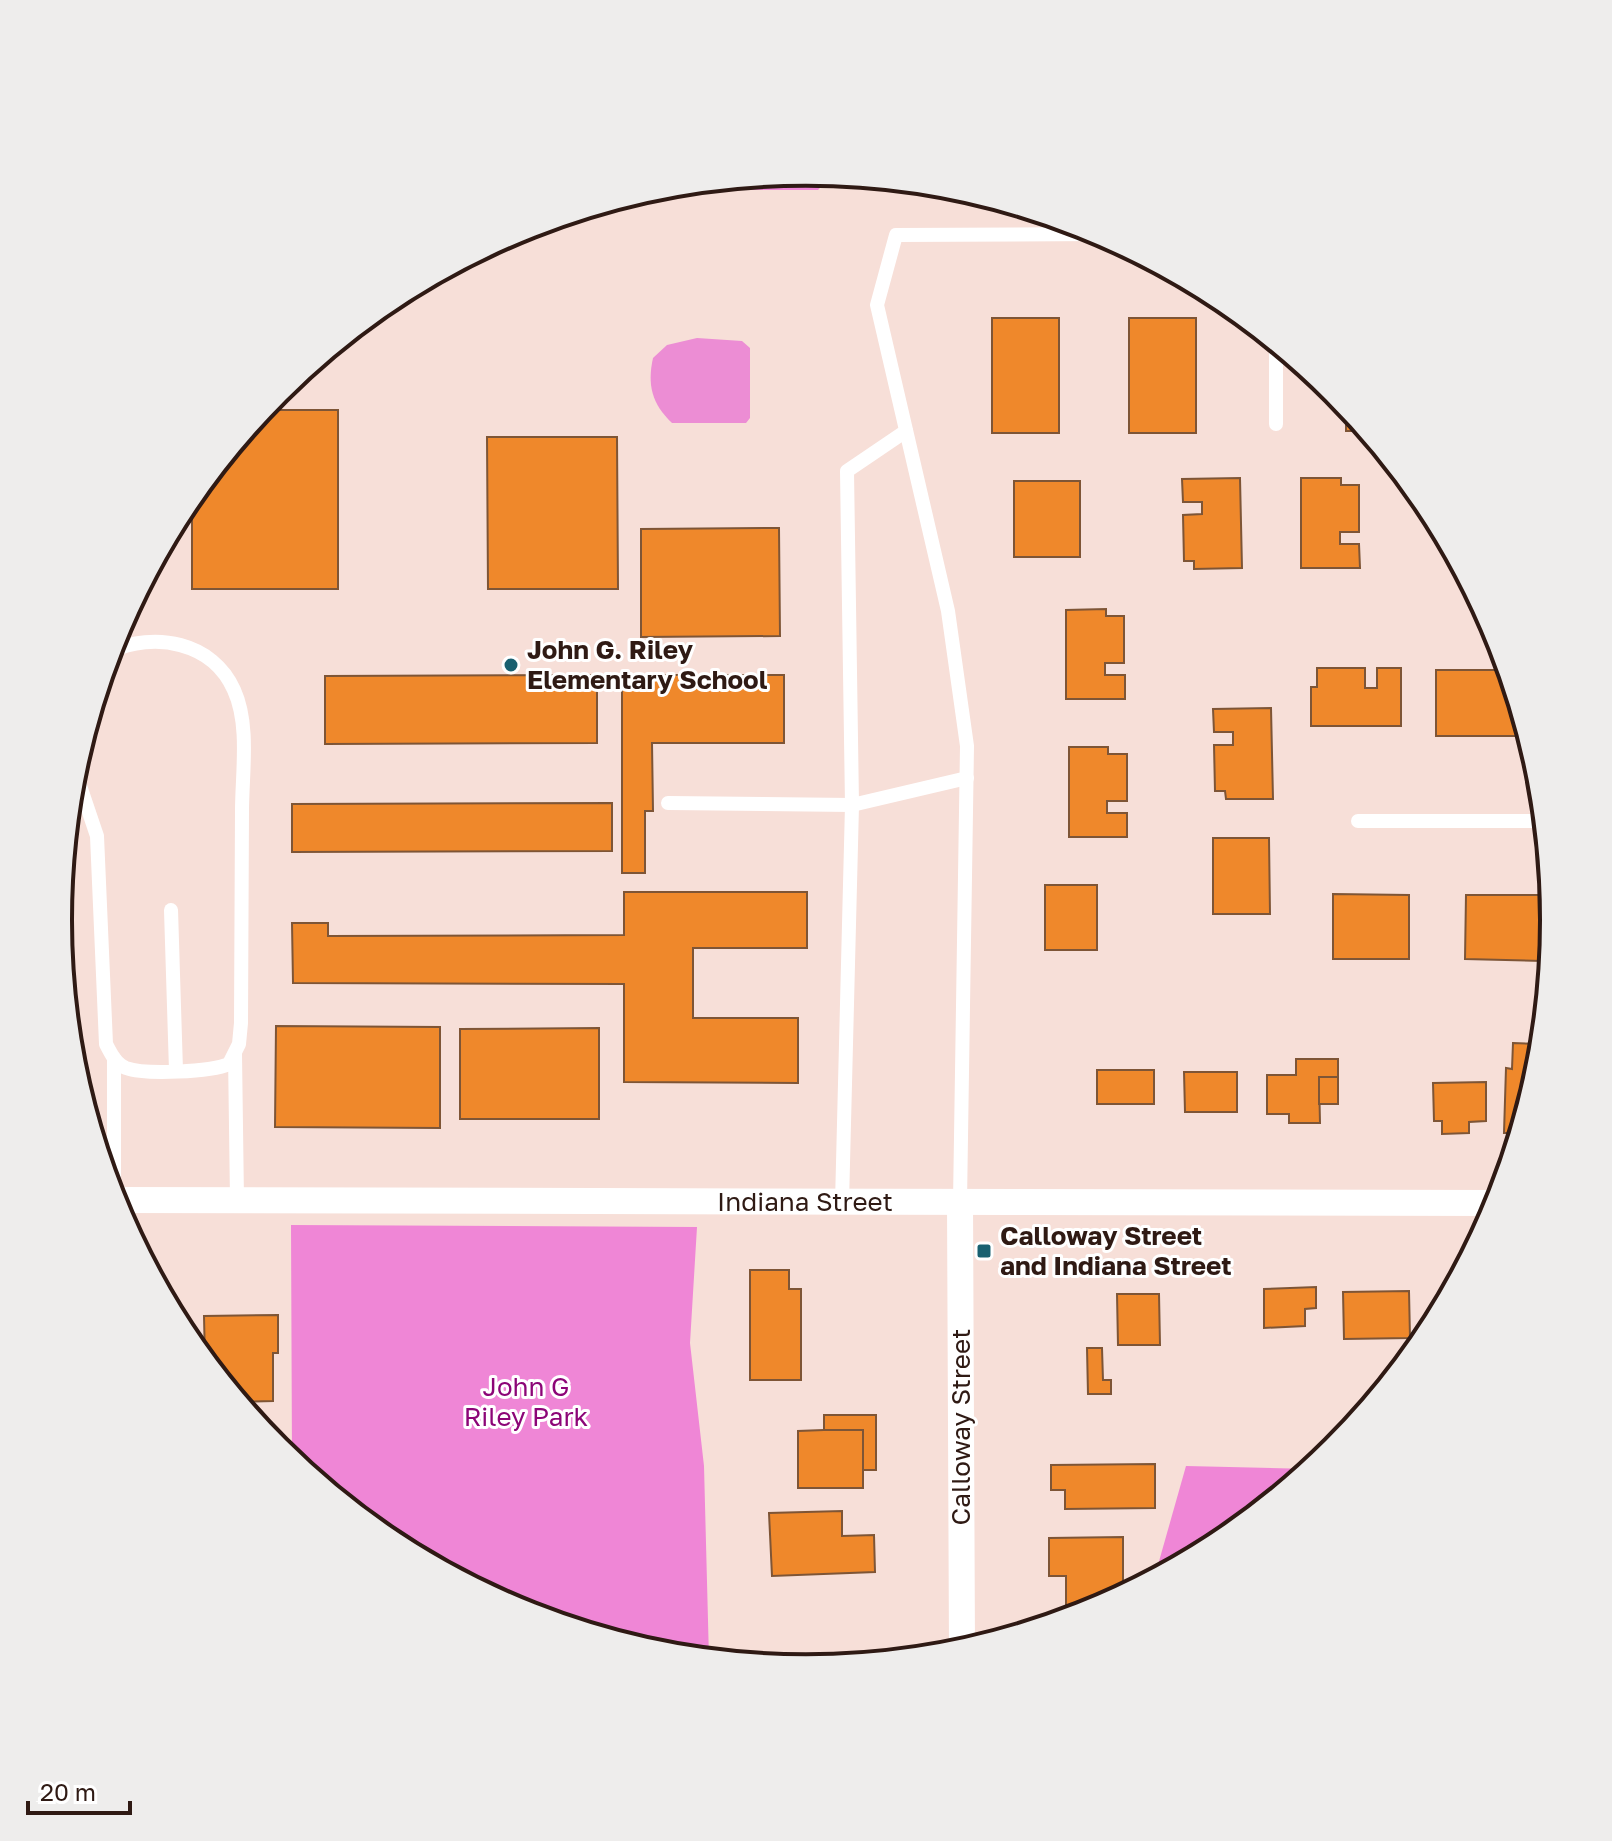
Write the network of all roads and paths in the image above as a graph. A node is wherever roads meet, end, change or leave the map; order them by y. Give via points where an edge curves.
1 (1066, 234) edge
2 (1276, 357) edge
3 (1276, 424) dead end
4 (906, 431) junction
5 (125, 647) edge
6 (967, 778) junction
7 (83, 795) edge
8 (668, 803) dead end
9 (852, 805) junction
10 (1358, 821) dead end
11 (1533, 821) edge
12 (171, 910) dead end
13 (235, 1054) junction
14 (114, 1058) junction
15 (176, 1070) junction
16 (114, 1164) edge
17 (128, 1200) edge
18 (237, 1200) junction
19 (960, 1202) junction
20 (842, 1203) junction
21 (1483, 1203) edge
22 (962, 1637) edge

1 - 4 lane via 896,235 877,305
2 - 3 lane
4 - 6 lane via 948,611
4 - 9 lane via 847,471
5 - 13 lane via 142,641 191,648 216,664 234,690 243,756 241,1023
6 - 9 lane
6 - 19 lane
7 - 14 lane via 97,836 103,1033
8 - 9 lane
9 - 20 lane
10 - 11 lane
12 - 15 lane
13 - 15 lane via 220,1068
13 - 18 lane
14 - 15 lane via 124,1068
14 - 16 lane
17 - 18 street, Indiana Street
18 - 20 street, Indiana Street
19 - 20 street, Indiana Street
19 - 21 street, Indiana Street
19 - 22 street, Calloway Street

